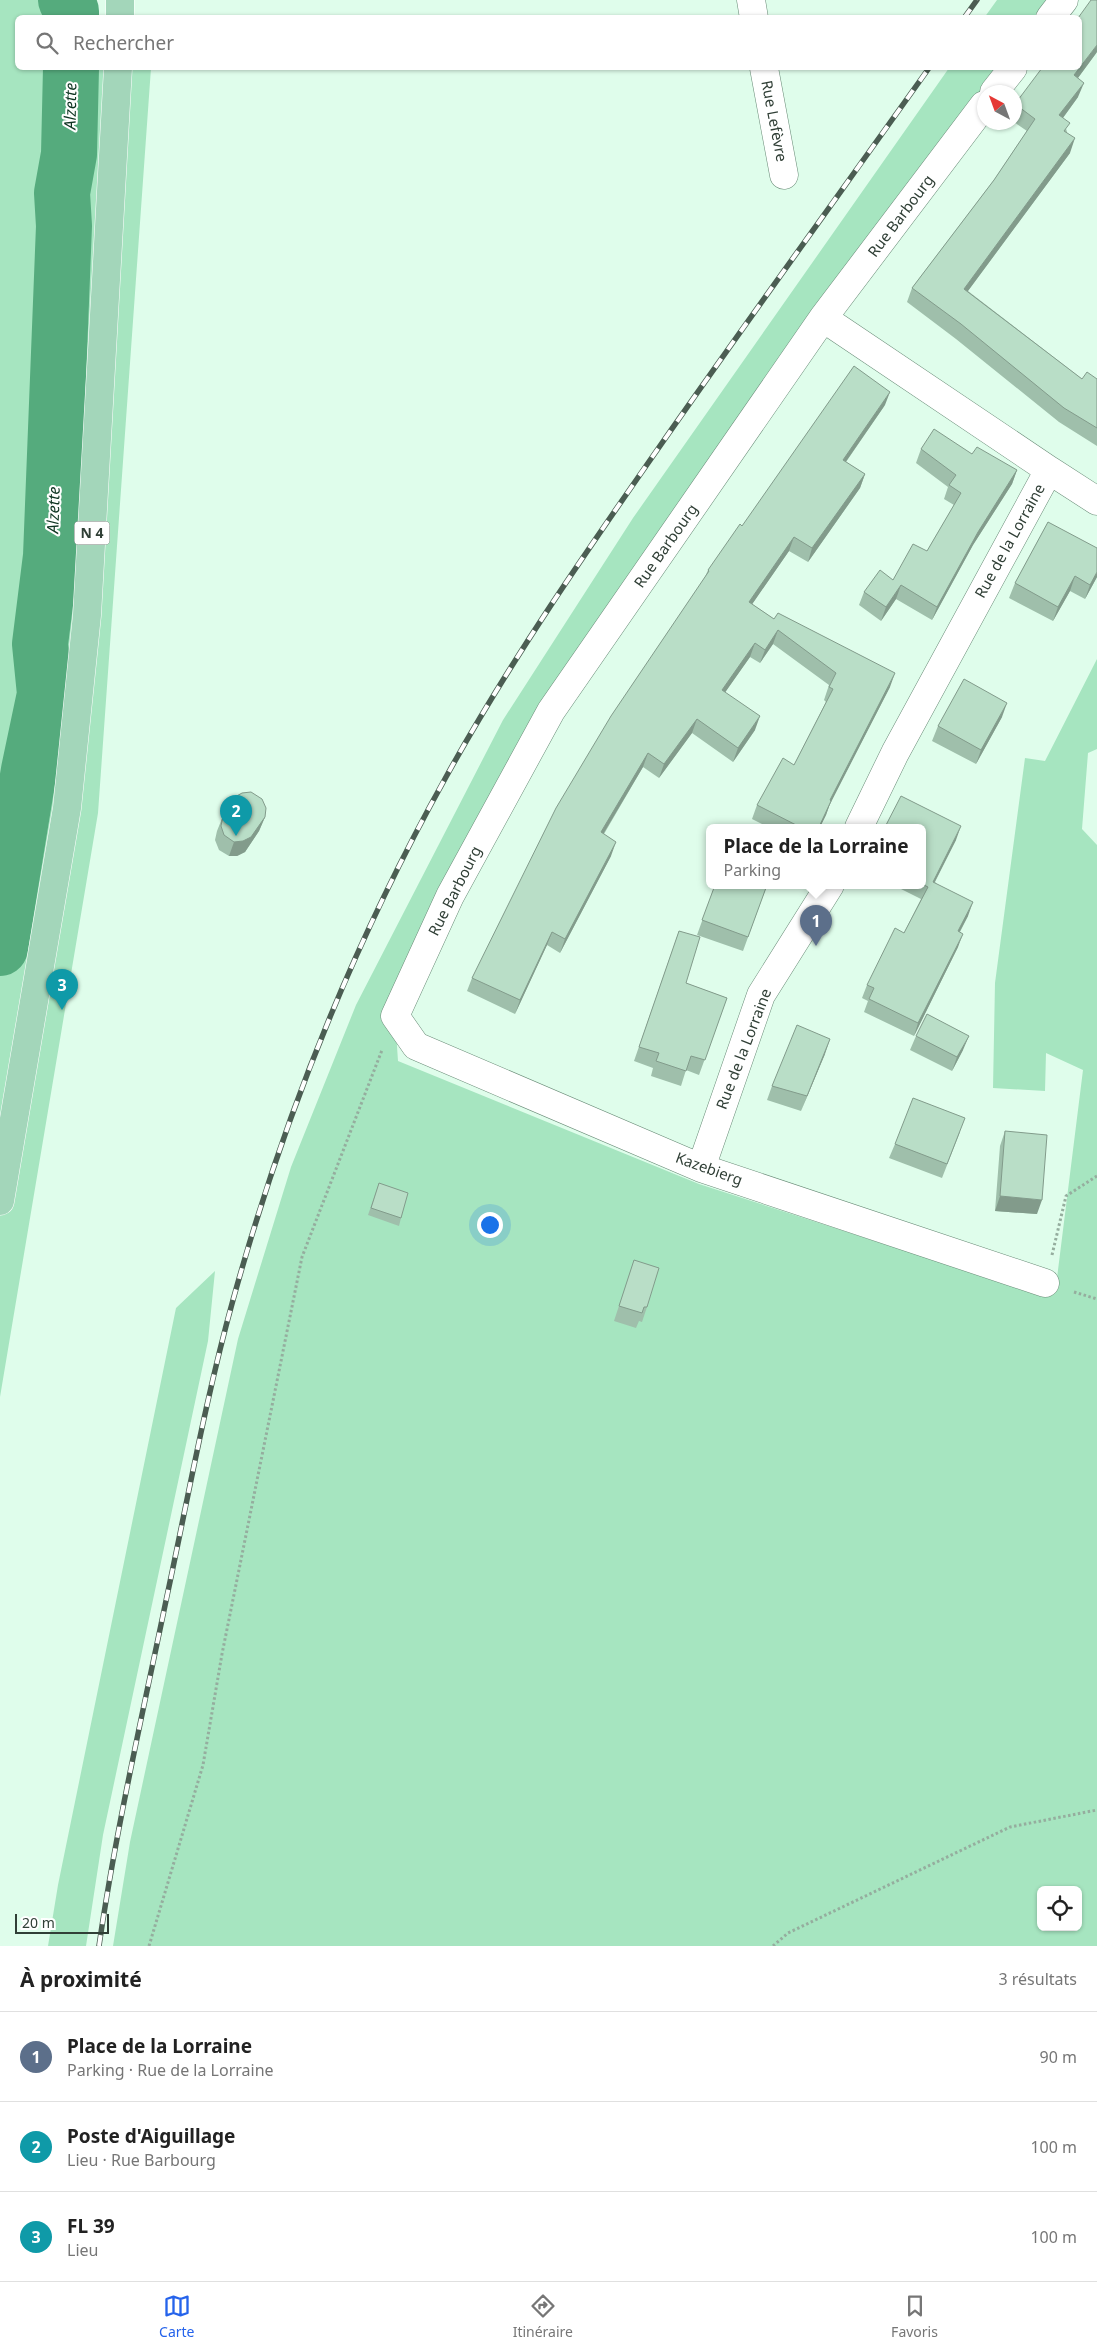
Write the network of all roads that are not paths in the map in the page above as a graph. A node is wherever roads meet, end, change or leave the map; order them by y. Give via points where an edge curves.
1 (120, 0) edge
2 (751, 0) edge
3 (1064, 0) edge
4 (120, 15) edge
5 (754, 15) edge
6 (1052, 15) edge
7 (118, 70) edge
8 (764, 70) edge
9 (1011, 70) edge
10 (1000, 85) edge
11 (977, 114) edge
12 (784, 175) dead end
13 (823, 318) junction
14 (1049, 470) junction
15 (1097, 502) edge
16 (860, 824) edge
17 (827, 889) edge
18 (395, 1016) joint
19 (700, 1168) junction
20 (0, 1202) edge
21 (1045, 1283) road end

1 - 4 main road
2 - 5 street
3 - 6 street
7 - 20 main road, N 4 via 87,615 67,808
8 - 12 street, Rue Lefèvre
9 - 10 street
11 - 13 street, Rue Barbourg
13 - 14 street, Rue de la Lorraine
13 - 18 street, Rue Barbourg via 551,711 450,896
14 - 15 street
14 - 16 street, Rue de la Lorraine via 895,753
17 - 19 street, Rue de la Lorraine via 761,995
18 - 19 street, Kazebierg via 416,1046
19 - 21 street, Kazebierg

